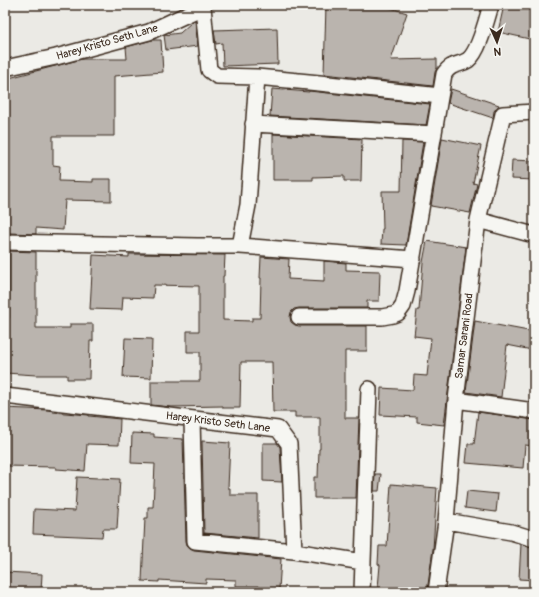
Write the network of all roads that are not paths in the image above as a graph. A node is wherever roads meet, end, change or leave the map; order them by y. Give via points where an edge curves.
1 (491, 5) edge
2 (203, 6) edge
3 (5, 68) edge
4 (257, 77) junction
5 (440, 96) junction
6 (534, 112) edge
7 (253, 124) junction
8 (434, 134) junction
9 (478, 220) junction
10 (534, 235) edge
11 (5, 242) edge
12 (240, 246) junction
13 (413, 259) junction
14 (299, 317) dead end
15 (368, 389) dead end
16 (5, 396) edge
17 (456, 400) junction
18 (534, 411) edge
19 (192, 419) junction
20 (446, 521) junction
21 (534, 539) edge
22 (294, 551) junction
23 (363, 562) junction
24 (362, 592) edge
25 (436, 592) edge

1 - 5 street via 472,56 467,61 447,69
2 - 3 street, Harey Kristo Seth Lane via 149,32
2 - 4 street via 209,70 217,76
4 - 5 street
4 - 7 street
5 - 8 street
6 - 9 street, Samar Sarani Road via 503,114
7 - 8 street
7 - 12 street via 248,206
8 - 13 street
9 - 10 street
9 - 17 street, Samar Sarani Road
11 - 12 street
12 - 13 street
13 - 14 street via 403,306 393,316
15 - 23 street
16 - 19 street, Harey Kristo Seth Lane
17 - 18 street
17 - 20 street, Samar Sarani Road
19 - 22 street, Harey Kristo Seth Lane via 278,429 289,444
19 - 22 street via 195,541
20 - 21 street via 511,532
20 - 25 street, Samar Sarani Road
22 - 23 street
23 - 24 street

